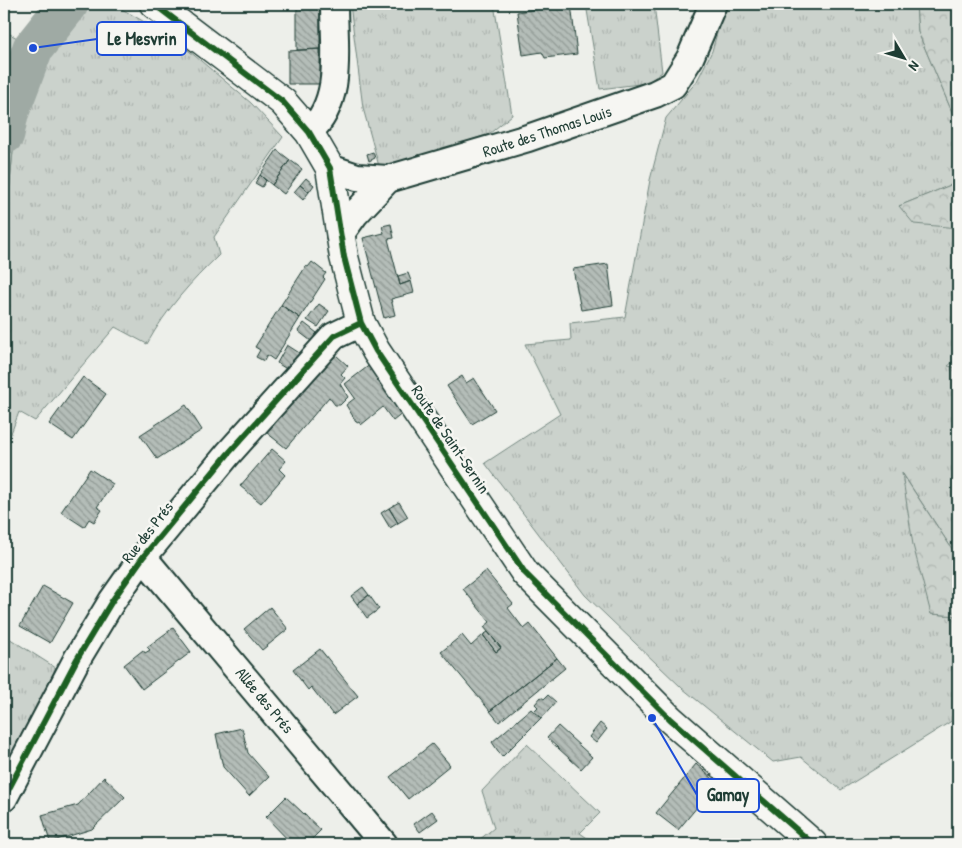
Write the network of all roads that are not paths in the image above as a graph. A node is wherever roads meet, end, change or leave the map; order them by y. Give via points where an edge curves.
1 (154, 4) edge
2 (334, 4) edge
3 (713, 4) edge
4 (309, 132) junction
5 (330, 168) junction
6 (388, 179) junction
7 (340, 235) junction
8 (361, 323) junction
9 (144, 557) junction
10 (4, 798) edge
11 (384, 844) edge
12 (813, 844) edge

1 - 4 street, Route de Saint-Sernin via 283,102
2 - 4 street via 334,91 320,122
3 - 6 street, Route des Thomas Louis via 690,58 673,85 528,138
4 - 5 street, Route de Saint-Sernin
5 - 6 street, Route des Thomas Louis via 357,177
5 - 7 street, Route de Saint-Sernin
6 - 7 street
7 - 8 street, Route de Saint-Sernin
8 - 9 street, Rue des Prés via 334,336 228,454
8 - 12 street, Route de Saint-Sernin via 376,351 524,573 670,719
9 - 10 street, Rue des Prés via 112,601 77,659
9 - 11 street, Allée des Prés

